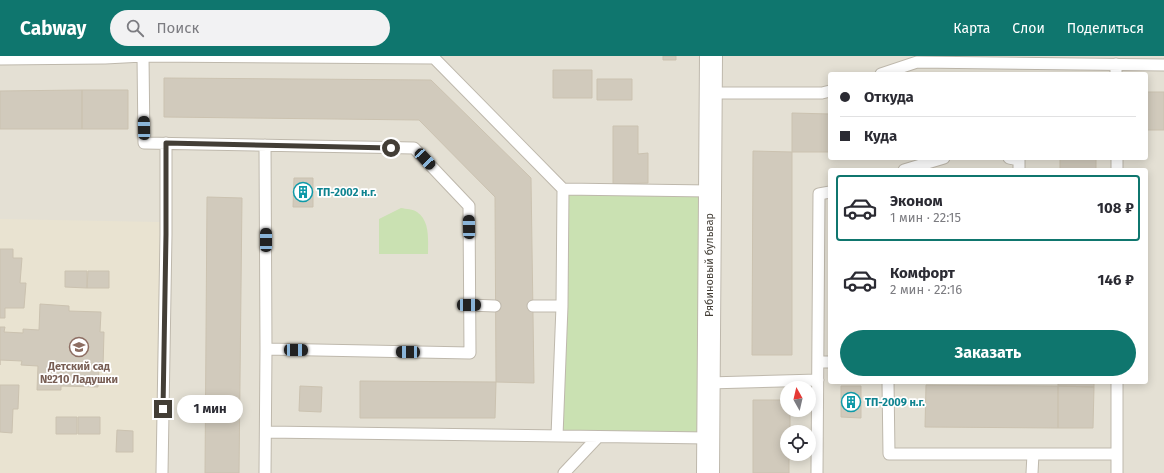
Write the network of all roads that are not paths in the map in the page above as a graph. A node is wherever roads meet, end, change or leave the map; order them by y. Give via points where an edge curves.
1 (143, 56) edge
2 (711, 56) edge
3 (0, 59) edge
4 (1136, 60) edge
5 (1164, 65) edge
6 (1116, 69) edge
7 (887, 72) edge
8 (828, 92) edge
9 (710, 93) junction
10 (166, 143) junction
11 (265, 145) junction
12 (937, 160) edge
13 (911, 168) edge
14 (563, 189) junction
15 (710, 191) junction
16 (828, 192) edge
17 (469, 305) junction
18 (495, 306) dead end
19 (533, 306) dead end
20 (562, 306) junction
21 (266, 349) junction
22 (818, 362) junction
23 (828, 362) edge
24 (818, 380) junction
25 (708, 383) junction
26 (888, 384) edge
27 (1117, 384) edge
28 (266, 432) junction
29 (557, 436) junction
30 (598, 437) junction
31 (708, 438) junction
32 (1032, 454) junction
33 (1117, 454) junction
34 (162, 473) edge
35 (265, 473) edge
36 (564, 473) edge
37 (708, 473) edge
38 (817, 473) edge
39 (1032, 473) edge
40 (1117, 473) edge

1 - 3 lane
1 - 10 lane via 144,143
1 - 14 lane via 434,58
2 - 9 street, Рябиновый бульвар
4 - 5 lane
4 - 6 lane
6 - 7 lane via 917,62
8 - 9 lane via 822,94
9 - 15 street, Рябиновый бульвар
10 - 11 lane
10 - 34 lane
11 - 17 lane via 414,148 469,206
11 - 21 lane
12 - 13 lane
14 - 15 lane
14 - 20 lane
15 - 25 street, Рябиновый бульвар
16 - 22 lane via 818,194
17 - 18 lane
17 - 21 lane via 470,353
19 - 20 lane
20 - 29 lane
21 - 28 lane
22 - 23 lane
22 - 24 lane
24 - 25 lane
24 - 38 lane
25 - 31 street, Рябиновый бульвар
26 - 32 lane via 888,454
27 - 33 lane
28 - 29 lane
28 - 35 lane
29 - 30 lane
30 - 31 lane
30 - 36 lane
31 - 37 street, Рябиновый бульвар
32 - 33 lane
32 - 39 lane
33 - 40 lane

